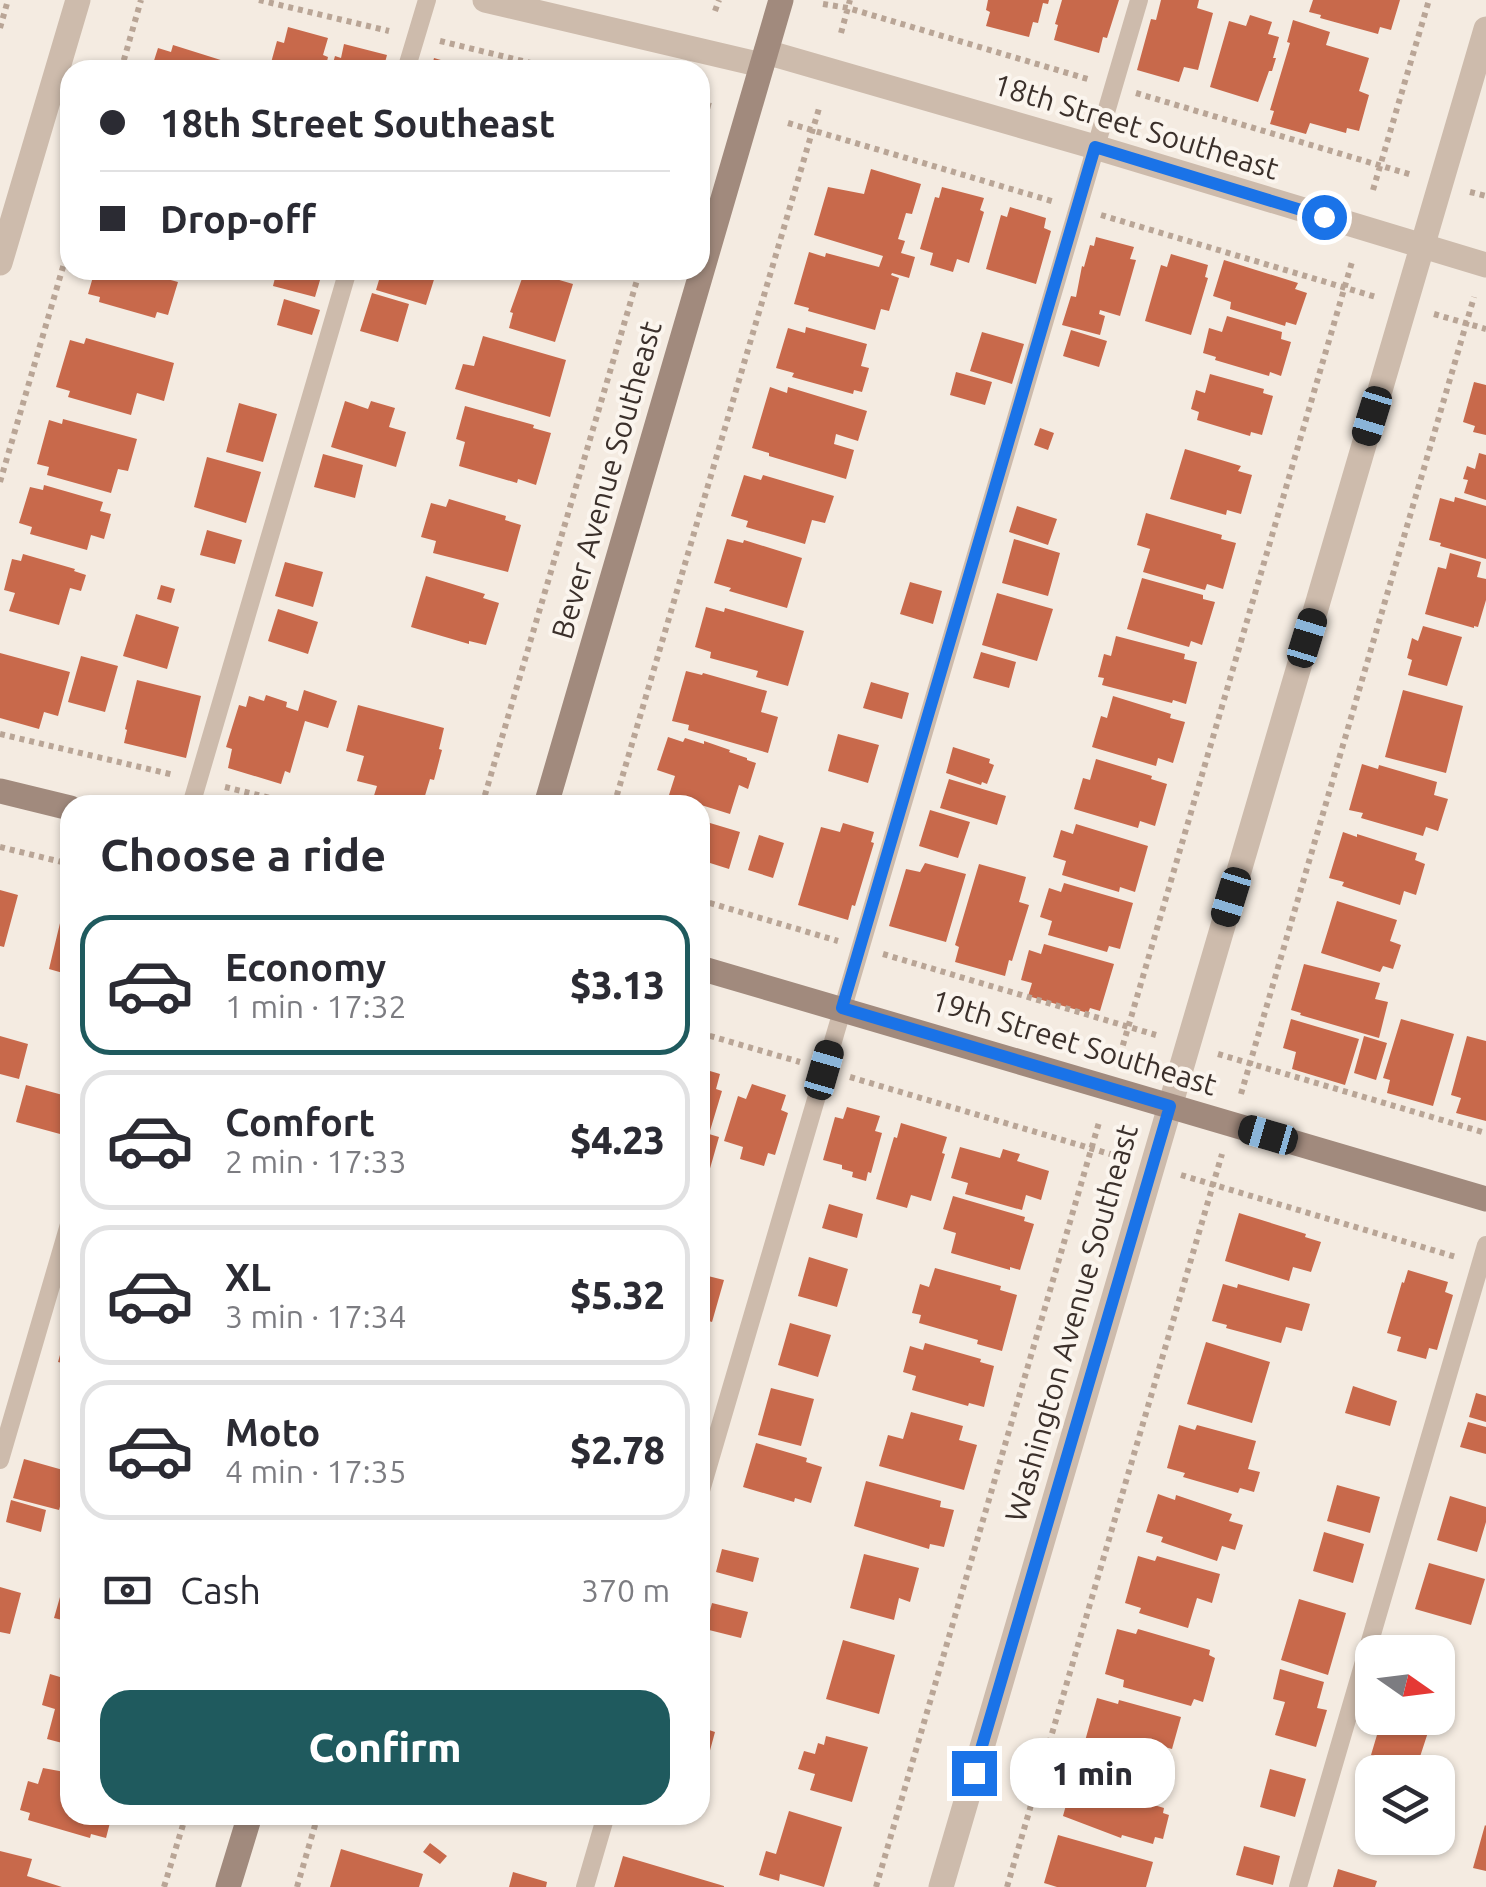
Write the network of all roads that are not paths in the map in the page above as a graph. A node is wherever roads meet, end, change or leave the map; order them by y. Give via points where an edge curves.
1 (78, 0) edge
2 (427, 0) edge
3 (485, 0) edge
4 (782, 0) edge
5 (1138, 0) edge
6 (1486, 29) edge
7 (764, 58) junction
8 (60, 60) edge
9 (409, 60) edge
10 (60, 61) edge
11 (1095, 147) junction
12 (710, 243) edge
13 (1422, 247) junction
14 (0, 263) edge
15 (1486, 266) edge
16 (345, 280) edge
17 (699, 280) edge
18 (0, 791) edge
19 (194, 795) edge
20 (549, 795) edge
21 (60, 806) edge
22 (710, 971) edge
23 (842, 1008) junction
24 (1170, 1106) junction
25 (1486, 1199) edge
26 (1486, 1246) edge
27 (60, 1255) edge
28 (0, 1460) edge
29 (710, 1460) edge
30 (247, 1825) edge
31 (603, 1825) edge
32 (228, 1887) edge
33 (584, 1887) edge
34 (941, 1887) edge
35 (1298, 1887) edge

1 - 8 street
2 - 9 lane
3 - 7 street, 18th Street Southeast
4 - 7 street, Bever Avenue Southeast
5 - 11 lane
6 - 13 street, Washington Avenue Southeast
7 - 11 street, 18th Street Southeast
7 - 12 street, Bever Avenue Southeast
10 - 14 street
11 - 13 street, 18th Street Southeast
11 - 23 lane
13 - 15 street, 18th Street Southeast
13 - 24 street, Washington Avenue Southeast
16 - 19 lane
17 - 20 street, Bever Avenue Southeast
18 - 21 street
22 - 23 street, 19th Street Southeast
23 - 24 street, 19th Street Southeast
23 - 29 lane
24 - 25 street, 19th Street Southeast
24 - 34 street, Washington Avenue Southeast
26 - 35 lane
27 - 28 lane
30 - 32 street
31 - 33 lane

